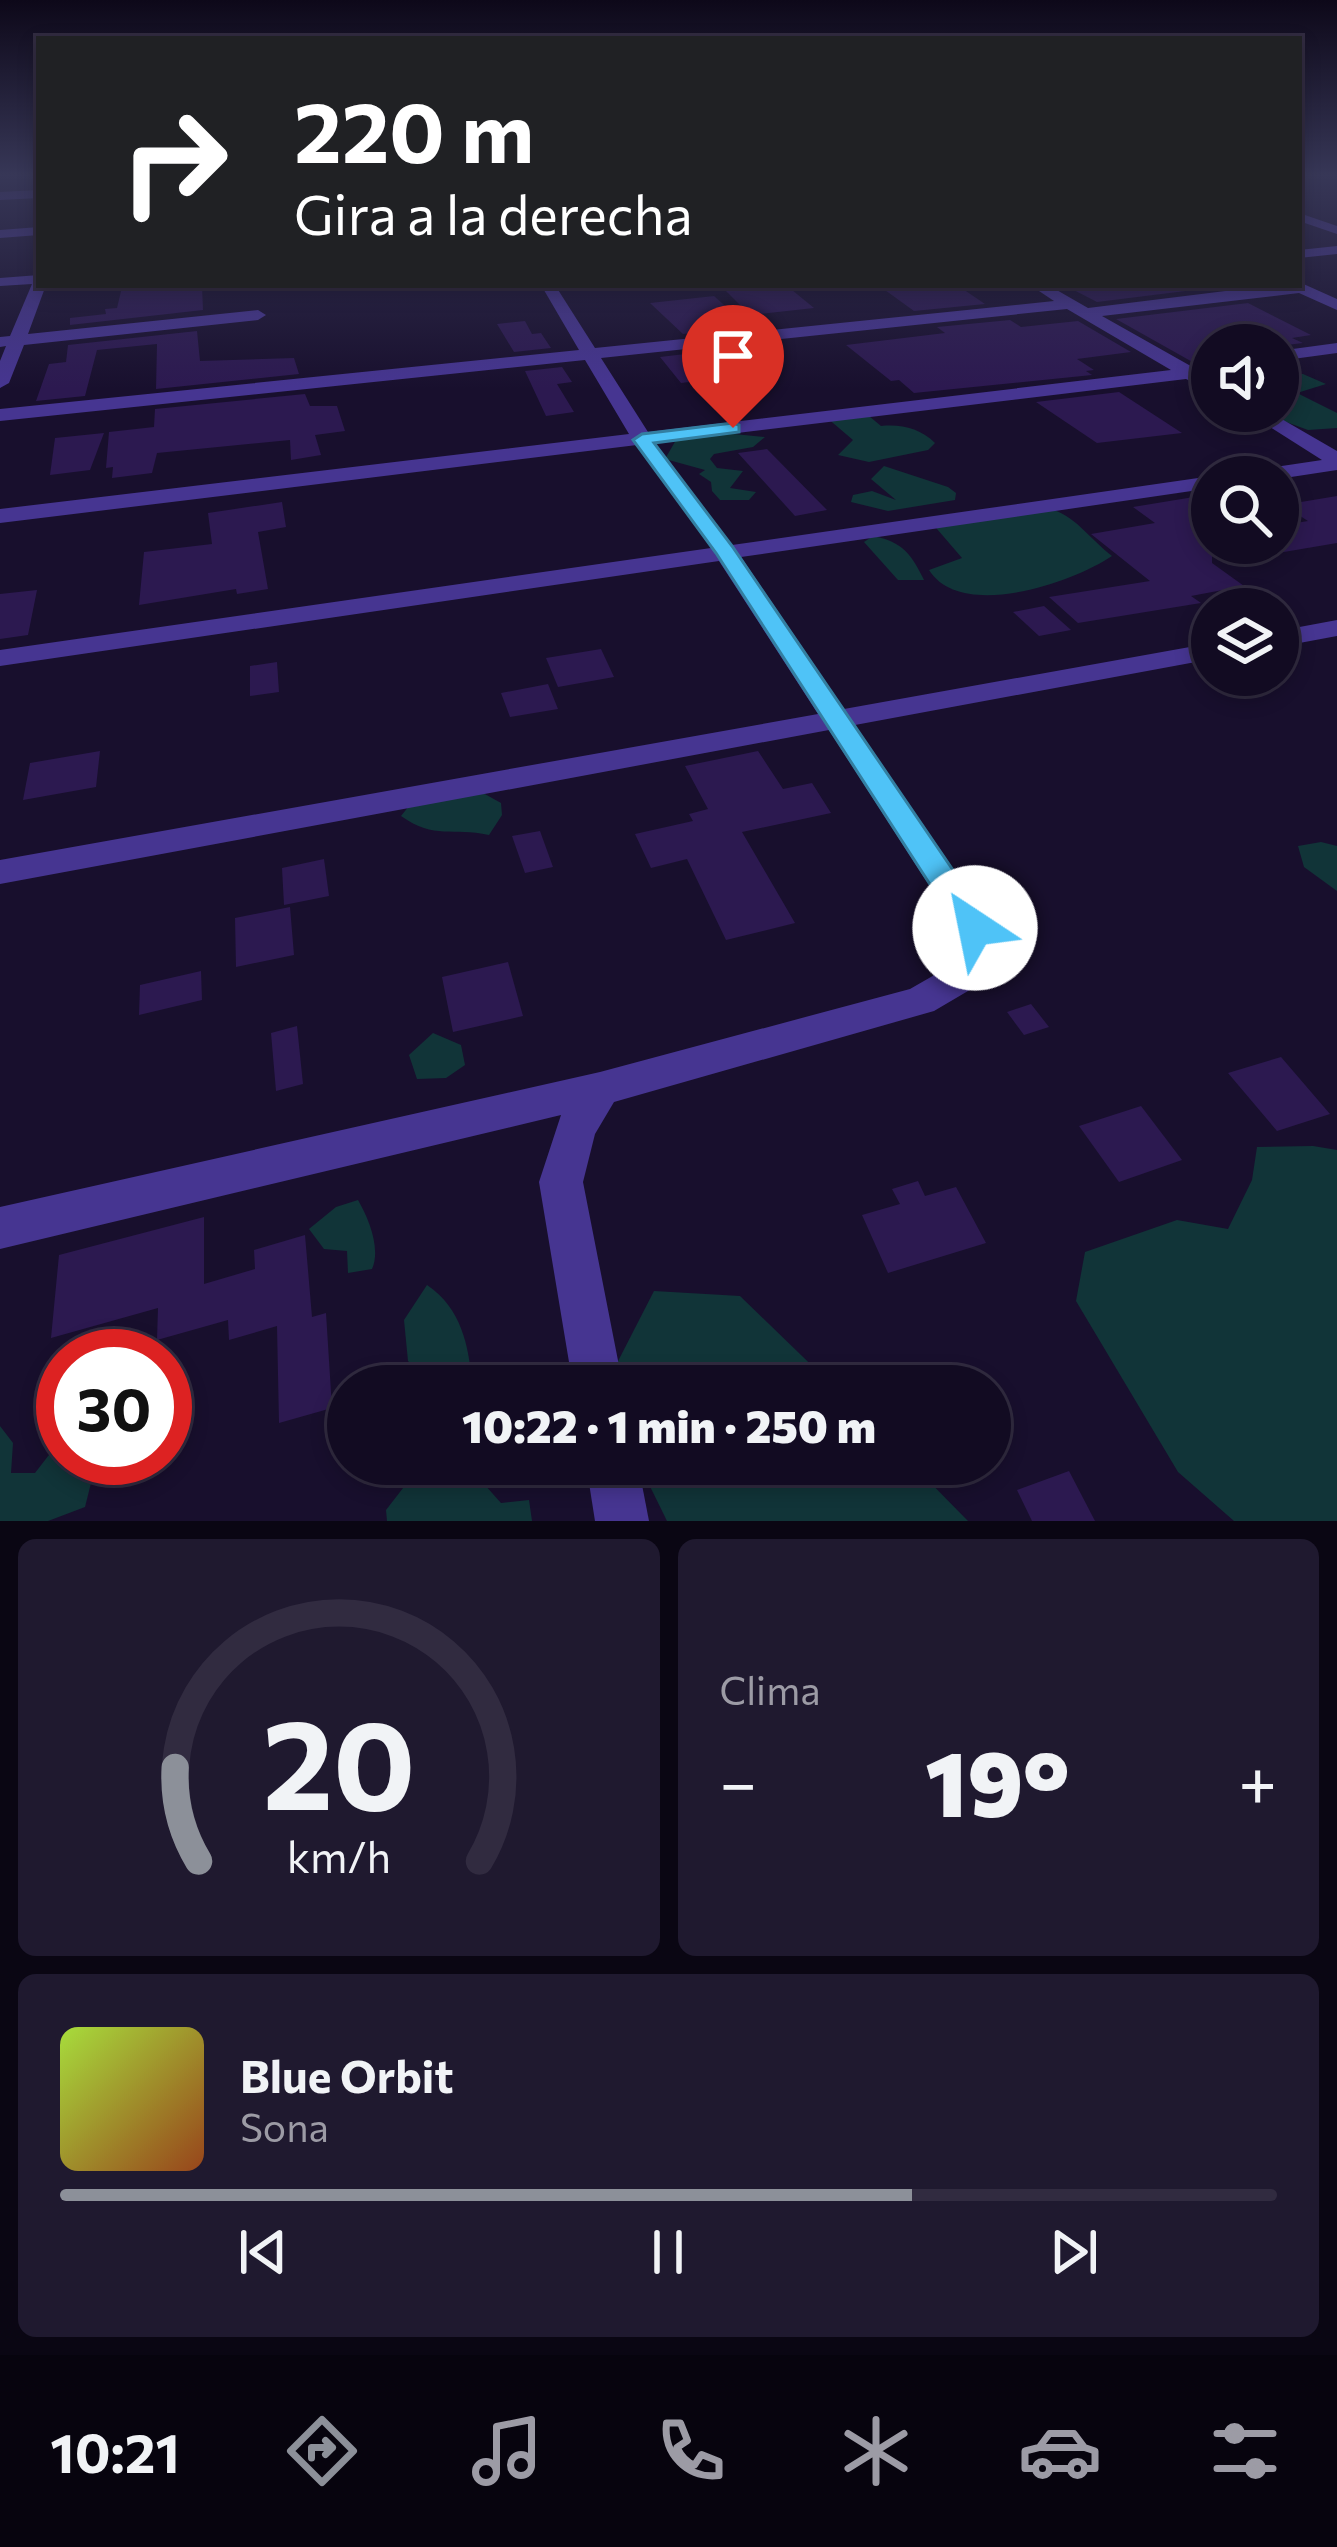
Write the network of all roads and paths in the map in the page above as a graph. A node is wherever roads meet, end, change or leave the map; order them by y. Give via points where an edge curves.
1 (1337, 250) edge
2 (1302, 254) edge
3 (0, 282) edge
4 (36, 282) edge
5 (36, 288) edge
6 (556, 288) edge
7 (1042, 288) edge
8 (1287, 288) edge
9 (1299, 288) edge
10 (1337, 304) edge
11 (1078, 309) junction
12 (258, 316) dead end
13 (8, 342) edge
14 (1337, 348) edge
15 (586, 353) junction
16 (1299, 353) edge
17 (1191, 369) edge
18 (1185, 370) junction
19 (1191, 374) edge
20 (0, 383) edge
21 (0, 416) edge
22 (1297, 432) edge
23 (642, 440) junction
24 (1327, 447) edge
25 (1337, 462) edge
26 (1299, 468) edge
27 (1191, 485) edge
28 (0, 516) edge
29 (725, 551) junction
30 (1337, 628) edge
31 (1299, 635) edge
32 (1191, 655) edge
33 (0, 658) edge
34 (837, 720) junction
35 (0, 872) edge
36 (600, 1089) junction
37 (0, 1228) edge
38 (594, 1365) edge
39 (616, 1485) edge
40 (622, 1521) edge

1 - 2 street
3 - 4 street
5 - 13 street
6 - 15 street
7 - 11 street
8 - 11 street
9 - 10 street
11 - 15 street
11 - 18 street
12 - 13 street
13 - 20 street
14 - 16 street
15 - 21 street
15 - 23 street
17 - 18 street
18 - 19 street
18 - 23 street
22 - 24 street
23 - 28 street
23 - 29 street
24 - 25 street
25 - 26 street
27 - 29 street
29 - 33 street
29 - 34 street
30 - 31 street
32 - 34 street
34 - 35 street
34 - 36 street via 975,928 981,947 972,970 921,1001
36 - 37 street
36 - 38 street via 575,1129 561,1181
39 - 40 street

